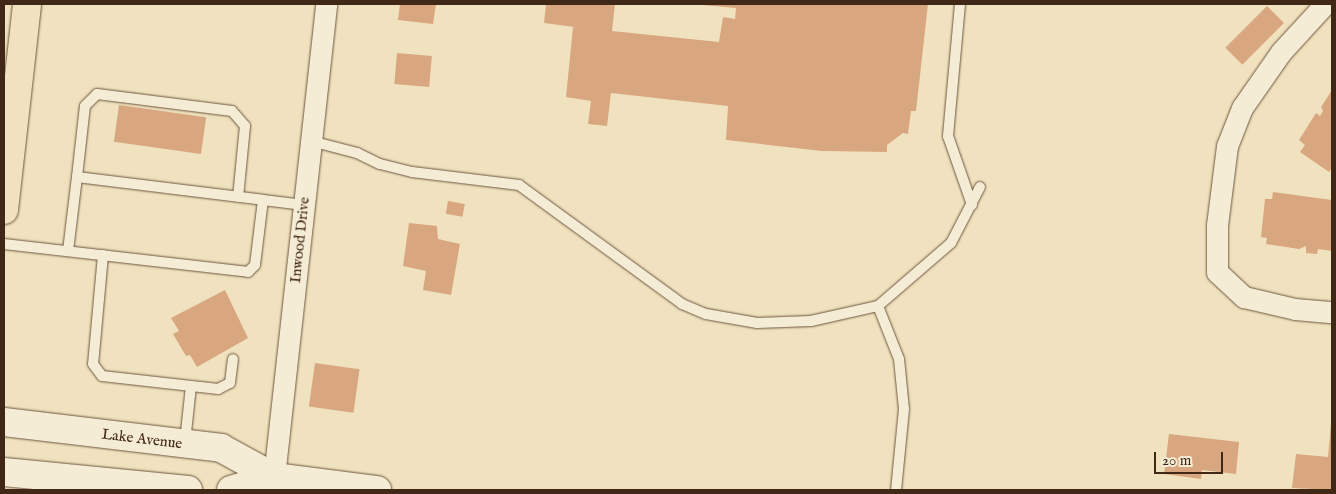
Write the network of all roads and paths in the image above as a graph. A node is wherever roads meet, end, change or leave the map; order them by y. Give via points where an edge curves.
1 (27, 4) edge
2 (326, 4) edge
3 (960, 4) edge
4 (1325, 4) edge
5 (311, 142) junction
6 (77, 177) junction
7 (980, 187) dead end
8 (238, 196) junction
9 (263, 200) junction
10 (304, 205) junction
11 (972, 206) junction
12 (4, 210) edge
13 (4, 244) edge
14 (68, 251) junction
15 (103, 255) junction
16 (878, 306) junction
17 (1332, 312) edge
18 (233, 359) dead end
19 (191, 386) junction
20 (4, 422) edge
21 (185, 444) junction
22 (4, 472) edge
23 (274, 477) junction
24 (188, 490) edge
25 (231, 490) edge
26 (378, 490) edge
27 (896, 490) edge

1 - 12 highway
2 - 5 street, Inwood Drive
3 - 11 lane via 948,136
4 - 17 street via 1281,52 1242,108 1227,146 1217,225 1217,272 1244,297 1295,309
5 - 10 street, Inwood Drive
5 - 16 lane via 356,152 380,164 412,172 519,184 655,286 682,304 706,314 735,321 782,324
6 - 8 lane
6 - 8 lane via 85,106 97,94 232,111 244,126
6 - 14 lane
7 - 11 lane
8 - 9 lane
9 - 10 lane
9 - 15 lane via 255,265 248,272
10 - 23 street, Inwood Drive
11 - 16 lane via 950,243
13 - 14 lane
14 - 15 lane
15 - 19 lane via 93,364 102,376
16 - 27 lane via 899,359 904,409
18 - 19 lane via 230,383 218,389
19 - 21 lane
20 - 21 main road, Lake Avenue
21 - 23 main road, Lake Avenue via 220,448
22 - 24 main road
23 - 25 main road, Lake Avenue
23 - 26 main road, Lake Avenue

